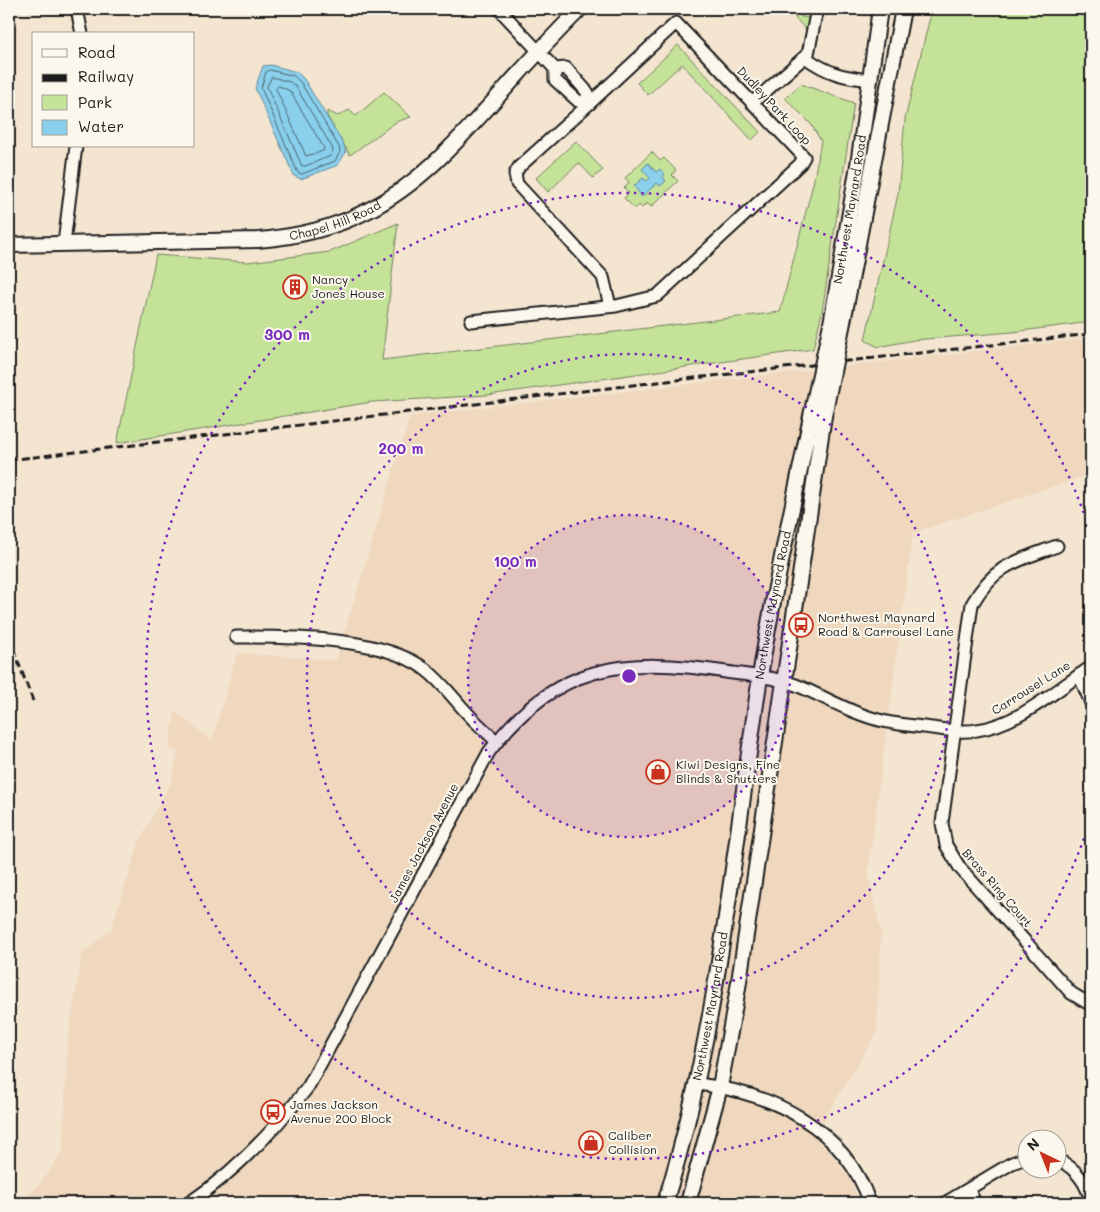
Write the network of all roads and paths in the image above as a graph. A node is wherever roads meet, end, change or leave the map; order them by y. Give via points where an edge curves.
1 (77, 9) edge
2 (499, 9) edge
3 (580, 9) edge
4 (817, 9) edge
5 (880, 9) edge
6 (903, 9) edge
7 (82, 32) edge
8 (538, 52) junction
9 (805, 57) junction
10 (870, 80) junction
11 (587, 103) junction
12 (752, 103) junction
13 (76, 148) edge
14 (64, 243) junction
15 (9, 245) edge
16 (610, 306) junction
17 (470, 321) dead end
18 (837, 323) junction
19 (818, 416) junction
20 (1057, 546) dead end
21 (236, 637) dead end
22 (1091, 667) edge
23 (1079, 675) junction
24 (760, 676) junction
25 (783, 681) junction
26 (1091, 703) edge
27 (953, 731) junction
28 (497, 742) junction
29 (1091, 1005) edge
30 (698, 1084) junction
31 (720, 1087) junction
32 (1018, 1161) edge
33 (1068, 1168) edge
34 (969, 1190) junction
35 (189, 1203) edge
36 (665, 1203) edge
37 (688, 1203) edge
38 (870, 1203) edge
39 (945, 1203) edge
40 (975, 1203) edge
41 (1091, 1203) edge

1 - 7 street
2 - 8 street
3 - 8 main road, Chapel Hill Road
4 - 9 street
5 - 10 main road, Northwest Maynard Road
6 - 18 main road, Northwest Maynard Road
8 - 11 street via 555,69 566,68 588,93
8 - 14 main road, Chapel Hill Road via 462,136 401,191 366,212 327,228 293,237 258,240
9 - 10 street via 835,75
9 - 12 street
10 - 18 main road, Northwest Maynard Road
11 - 12 street, Dudley Park Loop via 676,23
11 - 16 street, Dudley Park Loop via 515,174 517,184 603,277
12 - 16 street, Dudley Park Loop via 804,157 800,164 657,296
13 - 14 street
14 - 15 main road, Chapel Hill Road
16 - 17 street, Dudley Park Loop
18 - 19 main road, Northwest Maynard Road, bridge
19 - 24 main road, Northwest Maynard Road
19 - 25 main road, Northwest Maynard Road
20 - 27 street, Brass Ring Court via 1005,566 991,576 972,604
21 - 28 street via 277,637 364,645 406,658 424,668 447,688 474,721
22 - 23 street, Carrousel Lane
23 - 26 street
23 - 27 street, Carrousel Lane via 994,727
24 - 25 street, James Jackson Avenue
24 - 28 street, James Jackson Avenue via 683,665 613,667 573,680 549,693 526,710
24 - 30 main road, Northwest Maynard Road via 715,993
25 - 27 street, Carrousel Lane via 884,722
25 - 31 main road, Northwest Maynard Road via 738,988
27 - 29 street, Brass Ring Court via 942,823 950,854 1071,993
28 - 35 street, James Jackson Avenue via 460,804 308,1087 249,1156
30 - 31 street
30 - 36 main road, Northwest Maynard Road
31 - 37 main road, Northwest Maynard Road
31 - 38 street via 772,1102 810,1123 849,1162
32 - 34 street
33 - 41 street via 1080,1177
34 - 39 street
34 - 40 street

